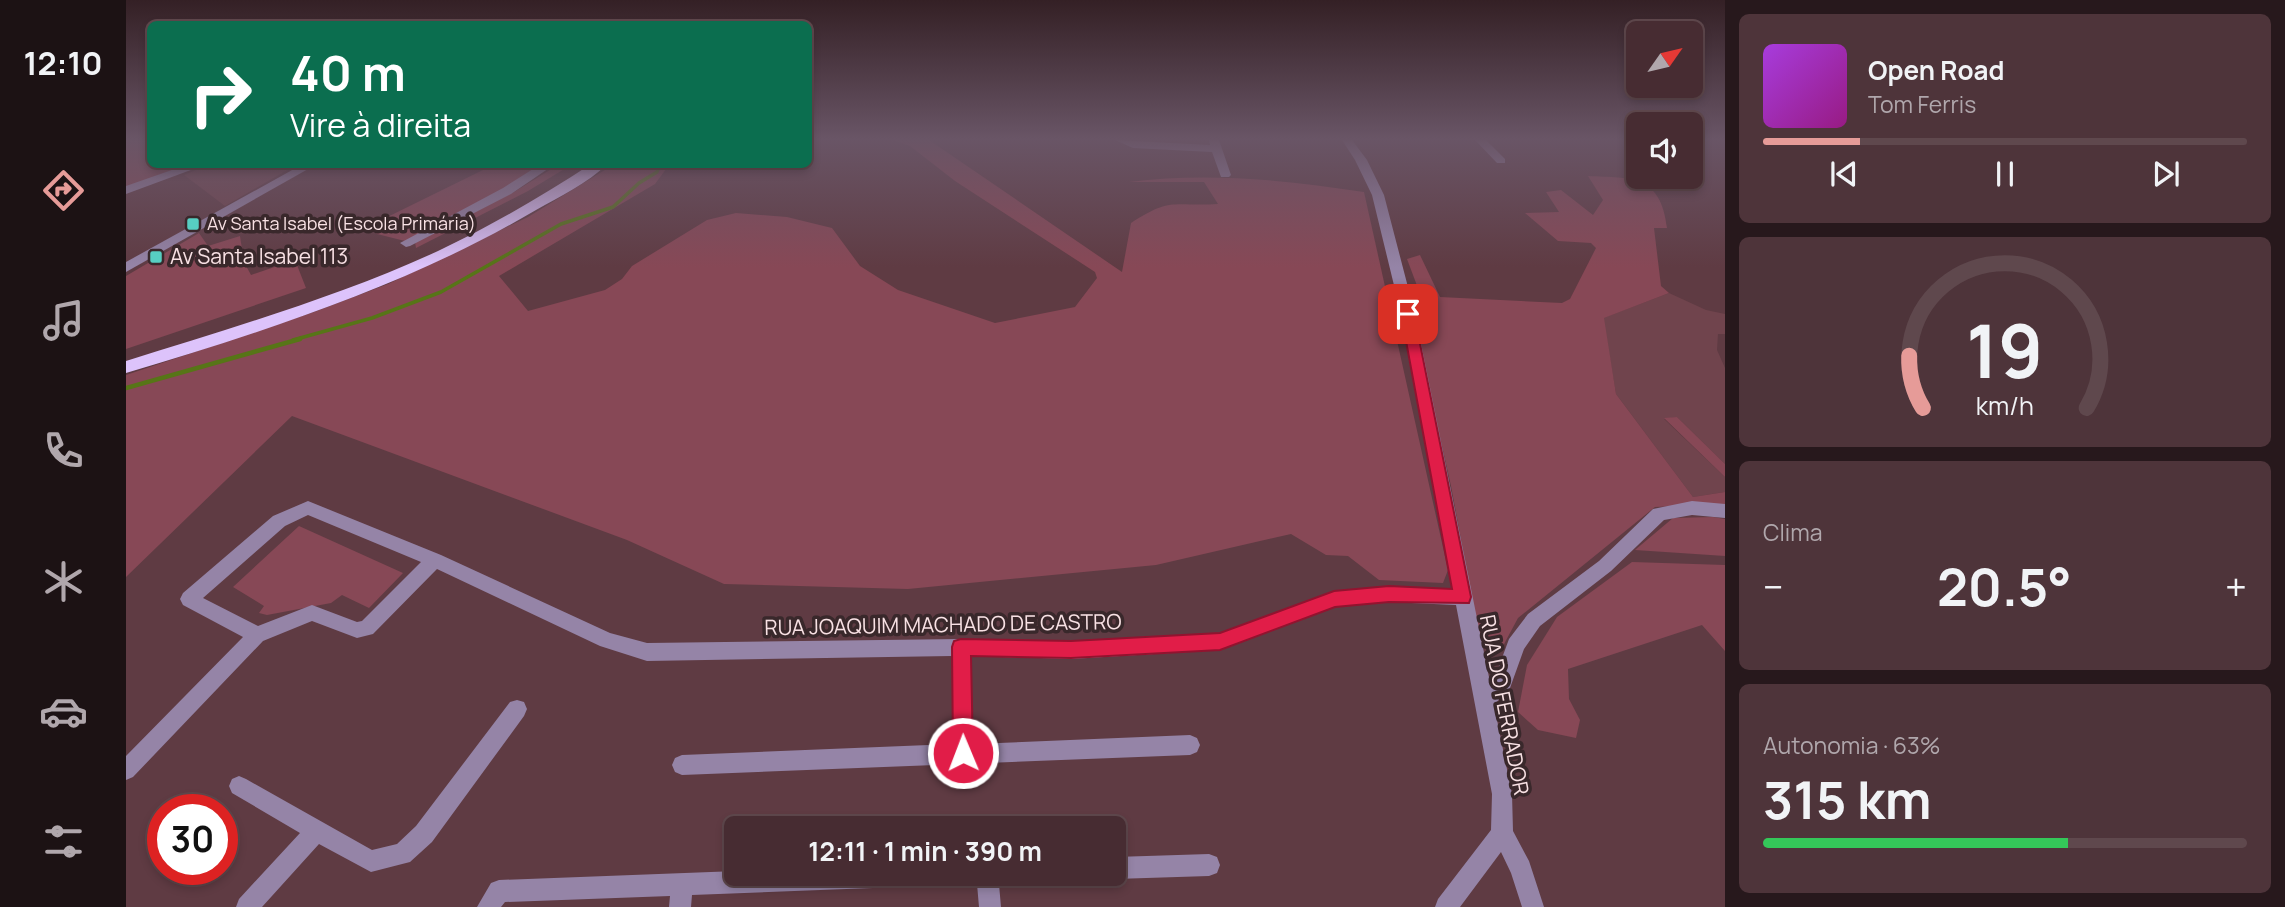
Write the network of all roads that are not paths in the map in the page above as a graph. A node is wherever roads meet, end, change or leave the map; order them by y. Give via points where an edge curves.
1 (148, 182) edge
2 (279, 182) edge
3 (521, 182) edge
4 (551, 182) edge
5 (572, 182) edge
6 (1372, 182) edge
7 (126, 190) edge
8 (406, 243) dead end
9 (126, 268) edge
10 (126, 355) edge
11 (126, 367) edge
12 (1725, 511) edge
13 (435, 560) junction
14 (1462, 597) junction
15 (257, 635) junction
16 (961, 647) junction
17 (1483, 703) junction
18 (517, 709) dead end
19 (1190, 746) dead end
20 (963, 753) junction
21 (682, 765) dead end
22 (126, 770) edge
23 (239, 786) dead end
24 (316, 831) junction
25 (1502, 833) junction
26 (1209, 865) dead end
27 (1126, 869) edge
28 (724, 882) edge
29 (682, 884) junction
30 (988, 886) edge
31 (247, 907) edge
32 (488, 907) edge
33 (680, 907) edge
34 (990, 907) edge
35 (1446, 907) edge
36 (1533, 907) edge

1 - 7 street
2 - 9 street
3 - 8 street
4 - 10 main road via 491,218 384,268
5 - 11 main road via 441,255 314,305
6 - 14 street, RUA DO FERRADOR via 1408,314
12 - 17 street via 1692,508 1659,514 1605,566 1534,620 1516,645 1503,682
13 - 15 street via 367,628 357,630 312,613
13 - 15 street, RUA JOAQUIM MACHADO DE CASTRO via 314,509 295,512 279,520 189,599
13 - 16 street, RUA JOAQUIM MACHADO DE CASTRO via 607,640 647,652
14 - 16 street, RUA JOAQUIM MACHADO DE CASTRO via 1389,594 1334,599 1220,642 1071,650
14 - 17 street, RUA DO FERRADOR
15 - 22 street
16 - 20 street
17 - 25 street, RUA DO FERRADOR via 1502,794
18 - 24 street via 424,834 401,854 371,861
19 - 20 street
20 - 21 street
23 - 24 street
24 - 31 street
25 - 35 street
25 - 36 street via 1521,869
26 - 27 street
28 - 29 street
29 - 32 street via 499,891
29 - 33 street
30 - 34 street

